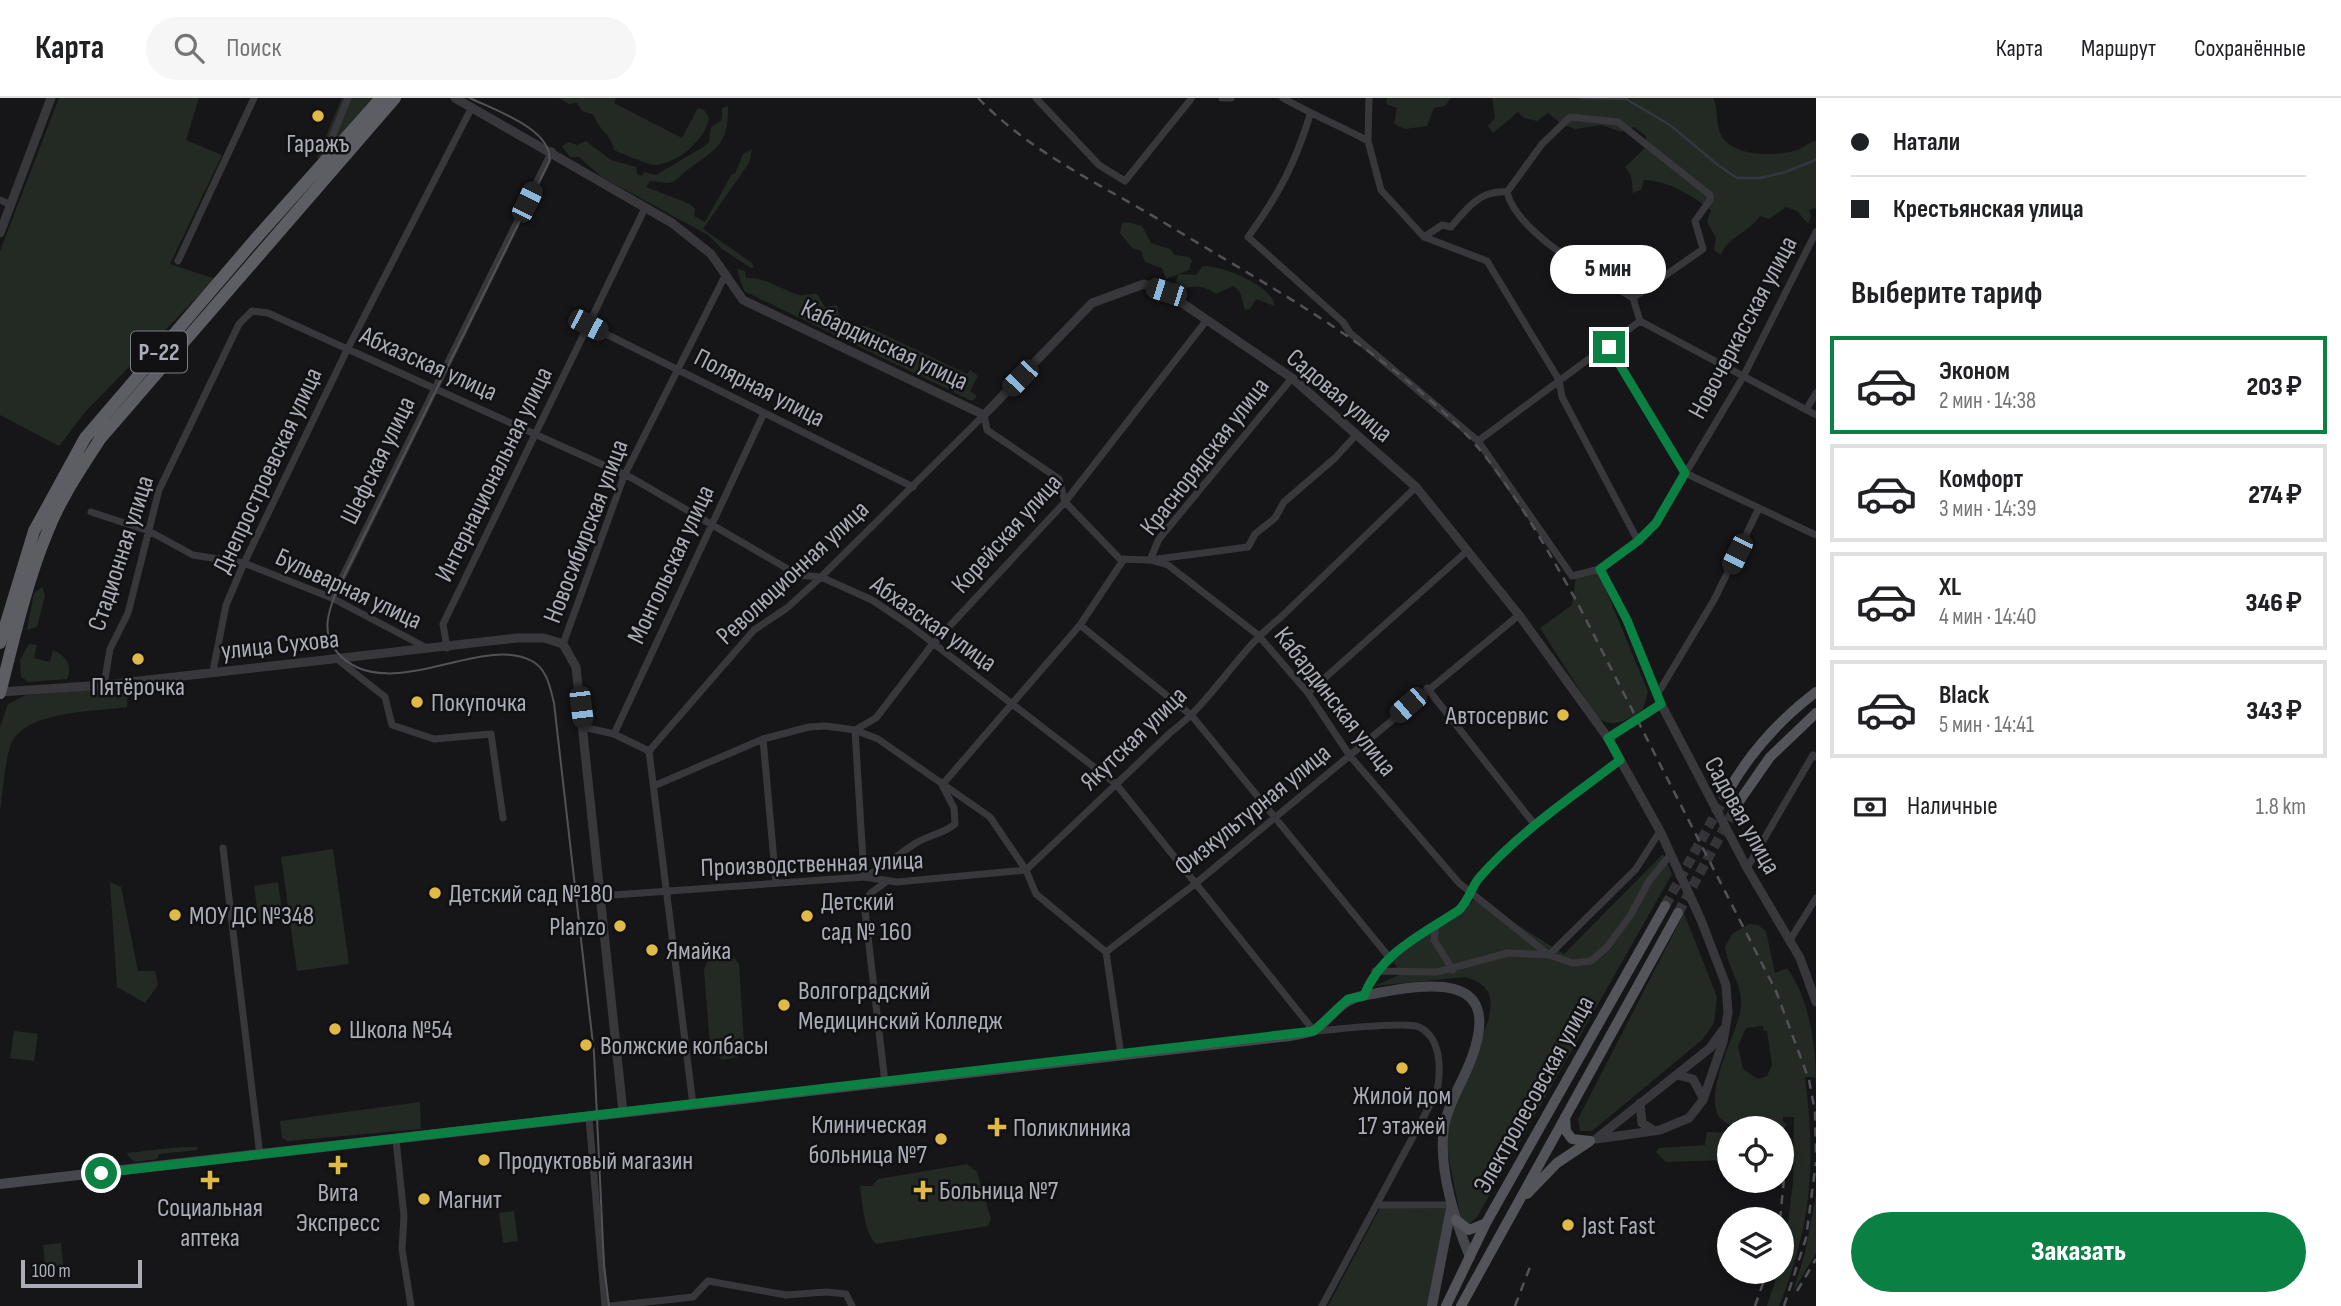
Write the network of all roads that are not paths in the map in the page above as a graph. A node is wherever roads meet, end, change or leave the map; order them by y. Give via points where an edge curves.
1 (51, 98) edge
2 (254, 98) edge
3 (348, 98) edge
4 (381, 98) edge
5 (395, 98) edge
6 (455, 98) edge
7 (1036, 98) edge
8 (1191, 98) edge
9 (1222, 98) edge
10 (1231, 98) edge
11 (1284, 98) edge
12 (1370, 98) edge
13 (472, 107) junction
14 (1310, 115) junction
15 (1368, 141) junction
16 (552, 151) junction
17 (321, 165) junction
18 (1507, 192) junction
19 (0, 200) edge
20 (11, 205) junction
21 (645, 208) junction
22 (1816, 232) edge
23 (0, 233) edge
24 (1424, 237) junction
25 (178, 261) dead end
26 (726, 274) junction
27 (1633, 298) junction
28 (1206, 321) junction
29 (1640, 321) junction
30 (239, 324) joint
31 (588, 325) junction
32 (1609, 347) junction
33 (347, 350) junction
34 (679, 370) junction
35 (1743, 377) junction
36 (1292, 379) junction
37 (1559, 380) junction
38 (435, 390) junction
39 (1816, 393) edge
40 (1806, 410) junction
41 (764, 412) junction
42 (984, 415) junction
43 (1816, 415) edge
44 (536, 433) junction
45 (1356, 435) junction
46 (1478, 441) junction
47 (1685, 473) junction
48 (624, 475) junction
49 (913, 487) junction
50 (1416, 487) junction
51 (1065, 502) junction
52 (1759, 508) junction
53 (91, 512) dead end
54 (712, 524) junction
55 (149, 531) junction
56 (1816, 535) edge
57 (1638, 541) junction
58 (1467, 551) junction
59 (1124, 559) junction
60 (1150, 560) junction
61 (244, 563) junction
62 (1600, 569) junction
63 (821, 578) junction
64 (332, 598) junction
65 (1519, 615) junction
66 (1080, 625) junction
67 (1258, 635) junction
68 (0, 643) edge
69 (563, 643) junction
70 (932, 645) junction
71 (447, 648) junction
72 (431, 650) junction
73 (337, 659) junction
74 (213, 671) junction
75 (104, 684) junction
76 (1427, 688) junction
77 (0, 692) edge
78 (1816, 692) edge
79 (1308, 693) junction
80 (1659, 699) junction
81 (1011, 703) junction
82 (1816, 713) edge
83 (1192, 716) junction
84 (583, 727) junction
85 (855, 730) junction
86 (614, 734) junction
87 (1608, 738) junction
88 (763, 739) junction
89 (649, 751) junction
90 (1350, 756) junction
91 (1814, 756) edge
92 (1620, 760) junction
93 (1116, 784) junction
94 (656, 785) junction
95 (942, 785) junction
96 (1726, 794) tunnel mouth
97 (1738, 803) tunnel mouth
98 (1274, 816) junction
99 (503, 818) dead end
100 (1535, 825) junction
101 (1660, 831) junction
102 (223, 848) dead end
103 (1671, 854) junction
104 (1747, 868) junction
105 (1026, 870) junction
106 (864, 877) junction
107 (890, 881) junction
108 (776, 883) junction
109 (1195, 884) junction
110 (664, 891) junction
111 (1472, 891) junction
112 (599, 896) junction
113 (1816, 898) edge
114 (1665, 906) tunnel mouth
115 (1678, 913) tunnel mouth
116 (1437, 925) junction
117 (1790, 940) junction
118 (1106, 952) junction
119 (1549, 955) junction
120 (1389, 957) junction
121 (1453, 970) junction
122 (1375, 971) junction
123 (1364, 996) junction
124 (1816, 1002) edge
125 (1727, 1022) junction
126 (1314, 1031) junction
127 (1121, 1055) junction
128 (1677, 1074) junction
129 (885, 1083) junction
130 (1703, 1100) junction
131 (1640, 1103) junction
132 (693, 1105) junction
133 (623, 1112) junction
134 (1565, 1116) junction
135 (589, 1118) junction
136 (1655, 1131) junction
137 (396, 1140) junction
138 (1593, 1140) junction
139 (260, 1156) junction
140 (0, 1184) edge
141 (1518, 1204) junction
142 (1377, 1205) junction
143 (1452, 1205) junction
144 (1456, 1220) junction
145 (1486, 1223) junction
146 (1470, 1256) junction
147 (1483, 1265) junction
148 (411, 1306) edge
149 (608, 1306) edge
150 (852, 1306) edge
151 (1322, 1306) edge
152 (1432, 1306) edge
153 (1446, 1306) edge
154 (1461, 1306) edge

1 - 20 street
2 - 25 street
3 - 17 street
4 - 17 highway, Р-22
5 - 77 highway, Р-22 via 100,439 47,532
6 - 13 street, Кабардинская улица
7 - 8 street via 1098,165 1125,181
9 - 10 street
11 - 14 street
12 - 15 street
13 - 16 street, Кабардинская улица
13 - 33 street, Днепростроевская улица
14 - 15 street
14 - 46 street via 1296,160 1278,196 1248,237 1343,321 1350,333
15 - 24 street via 1381,190
16 - 21 street, Кабардинская улица
16 - 38 street, Шефская улица
17 - 68 highway, Р-22 via 85,438 34,531
18 - 24 street via 1493,191 1474,201 1451,228 1442,225
18 - 27 street via 1510,206 1568,258
18 - 27 street via 1551,134 1570,117 1619,122 1710,195 1695,221 1703,249
19 - 20 street
20 - 23 street
21 - 26 street, Кабардинская улица via 711,254
21 - 31 street, Интернациональная улица
22 - 35 street, Новочеркасская улица
24 - 37 street via 1487,261
26 - 34 street, Новосибирская улица
26 - 42 street, Кабардинская улица via 743,300
27 - 29 street
28 - 36 street, Садовая улица
28 - 42 street, Садовая улица via 1166,292 1144,285 1124,289 1092,303
28 - 51 street, Корейская улица
29 - 32 street
29 - 35 street
30 - 33 street, Абхазская улица via 251,312 268,313
30 - 55 street, Стадионная улица via 159,490
31 - 34 street, Полярная улица
31 - 44 street, Интернациональная улица
32 - 37 street
32 - 47 street
33 - 38 street, Абхазская улица
33 - 61 street, Днепростроевская улица
34 - 41 street, Полярная улица
34 - 48 street, Новосибирская улица
35 - 40 street
35 - 47 street, Новочеркасская улица
36 - 45 street, Садовая улица
36 - 60 street, Краснорядская улица via 1159,539
37 - 46 street
37 - 57 street via 1562,397
38 - 44 street, Абхазская улица
38 - 64 street, Шефская улица
39 - 40 street
40 - 43 street
41 - 49 street, Полярная улица
41 - 54 street, Монгольская улица
42 - 49 street, Революционная улица
42 - 51 street, Кабардинская улица via 987,430 1059,479
44 - 48 street, Абхазская улица
44 - 71 street, Интернациональная улица via 443,624
45 - 50 street, Садовая улица
45 - 60 street via 1284,502 1248,547
46 - 62 street via 1572,576
47 - 52 street
47 - 57 street, Новочеркасская улица via 1656,523
48 - 54 street, Абхазская улица
48 - 69 street, Новосибирская улица
49 - 63 street, Революционная улица
50 - 58 street, Садовая улица
50 - 67 street, Якутская улица
51 - 59 street, Кабардинская улица
51 - 70 street, Корейская улица
52 - 56 street
52 - 80 street
53 - 55 street, Бульварная улица
54 - 63 street, Абхазская улица via 798,575
54 - 86 street, Монгольская улица
55 - 61 street, Бульварная улица via 193,555
55 - 75 street, Стадионная улица via 128,613 110,649
57 - 62 street, Новочеркасская улица
58 - 65 street, Садовая улица
58 - 79 street
59 - 60 street, Кабардинская улица
59 - 66 street, Краснорядская улица
60 - 67 street, Кабардинская улица via 1168,565
61 - 64 street, Бульварная улица
61 - 74 street, Днепростроевская улица via 226,605
62 - 80 street via 1627,620
63 - 70 street, Абхазская улица via 872,600
63 - 89 street, Революционная улица via 754,630
64 - 72 street, Бульварная улица
65 - 76 street, Физкультурная улица
65 - 87 street, Садовая улица
66 - 81 street, Краснорядская улица
66 - 83 street
67 - 79 street, Кабардинская улица
67 - 83 street, Якутская улица
69 - 71 street, улица Сухова via 517,638
69 - 84 street, Новосибирская улица via 576,667
70 - 81 street, Абхазская улица
70 - 85 street, Корейская улица via 876,718
71 - 72 street, улица Сухова
72 - 73 street, улица Сухова
73 - 74 street, улица Сухова
73 - 99 street via 386,697 392,725 434,739 491,734
74 - 75 street, улица Сухова
75 - 77 street, улица Сухова
76 - 90 street, Физкультурная улица
76 - 100 street
78 - 96 main road via 1769,732
79 - 90 street, Кабардинская улица
80 - 87 street
80 - 104 street, Садовая улица
81 - 93 street, Абхазская улица
81 - 95 street, Краснорядская улица
82 - 97 main road via 1770,757
83 - 93 street, Якутская улица
83 - 98 street
84 - 86 street
84 - 112 street, Новосибирская улица
85 - 88 street via 809,727
85 - 95 street via 878,739
85 - 106 street
86 - 89 street
87 - 92 street, Садовая улица
88 - 94 street
88 - 108 street
89 - 94 street
90 - 98 street, Физкультурная улица
90 - 111 street, Кабардинская улица via 1459,883
91 - 104 street
92 - 100 street
92 - 101 street, Садовая улица
93 - 105 street, Якутская улица
93 - 109 street, Абхазская улица
94 - 110 street
95 - 105 street via 990,817
95 - 106 street via 954,808 956,824 916,843
98 - 109 street, Физкультурная улица
98 - 120 street
100 - 111 street via 1477,880
101 - 103 street, Садовая улица
101 - 119 street via 1636,869
102 - 139 street
103 - 119 street via 1607,947 1591,961 1573,963
103 - 125 street, Садовая улица via 1722,973
104 - 117 street, Садовая улица
105 - 107 street, Производственная улица
105 - 118 street via 1036,894
106 - 107 street, Производственная улица
106 - 108 street, Производственная улица
107 - 129 street via 864,902
108 - 110 street, Производственная улица
109 - 118 street, Физкультурная улица
109 - 126 street, Абхазская улица
110 - 112 street, Производственная улица
110 - 132 street
111 - 116 street via 1459,910
111 - 119 street, Кабардинская улица
112 - 133 street, Новосибирская улица
113 - 117 street
114 - 145 main road, Электролесовская улица
115 - 134 main road, Электролесовская улица
116 - 120 street
116 - 121 street via 1434,940
117 - 124 street, Садовая улица
118 - 127 street
119 - 121 street via 1508,953
120 - 122 street
121 - 122 street
122 - 123 street
123 - 126 main road via 1348,999
123 - 143 main road via 1445,988 1469,994 1480,1009 1477,1042 1444,1129
125 - 128 street via 1710,1048
125 - 130 street, Садовая улица
126 - 127 main road
126 - 142 street via 1410,1026 1428,1034 1435,1045 1437,1092
127 - 129 main road
128 - 130 street via 1693,1079
128 - 131 street
129 - 132 main road
130 - 136 street, Садовая улица via 1683,1122
131 - 136 street via 1642,1123
131 - 138 street
132 - 133 main road
133 - 135 main road
134 - 138 main road via 1572,1139
134 - 141 main road, Электролесовская улица
135 - 137 main road
135 - 149 street
136 - 138 street, Садовая улица
137 - 139 main road
137 - 148 street via 404,1216 402,1250
138 - 141 main road via 1557,1163
139 - 140 main road
141 - 147 main road, Электролесовская улица
142 - 143 street
142 - 151 street
143 - 144 main road
143 - 152 main road
144 - 145 main road via 1469,1230
144 - 146 main road
145 - 146 main road, Электролесовская улица
146 - 147 main road
146 - 153 main road, Электролесовская улица
147 - 154 main road, Электролесовская улица
149 - 150 street via 692,1297 708,1281 786,1295 846,1294

